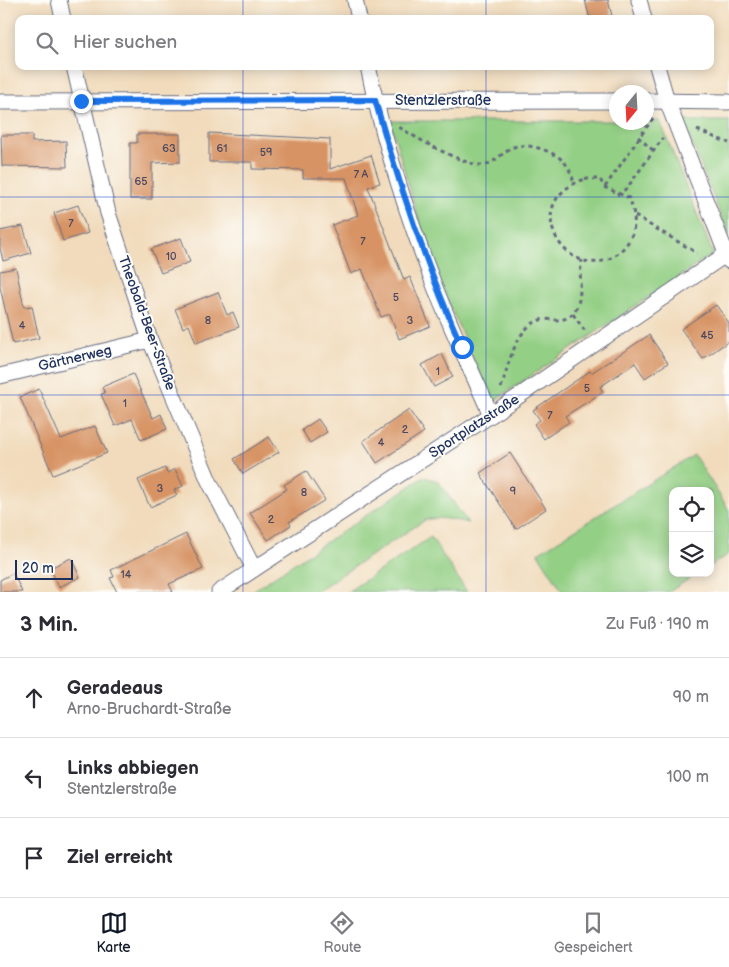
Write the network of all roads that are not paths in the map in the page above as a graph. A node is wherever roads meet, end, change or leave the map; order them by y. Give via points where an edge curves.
1 (59, 0) edge
2 (355, 0) edge
3 (639, 0) edge
4 (62, 15) edge
5 (357, 15) edge
6 (643, 15) edge
7 (75, 70) edge
8 (369, 70) edge
9 (658, 70) edge
10 (375, 100) junction
11 (81, 101) junction
12 (609, 101) edge
13 (654, 101) edge
14 (667, 101) junction
15 (0, 102) edge
16 (729, 102) edge
17 (727, 258) edge
18 (150, 340) junction
19 (0, 376) edge
20 (491, 415) junction
21 (254, 569) junction
22 (219, 592) edge

1 - 4 street
2 - 5 street
3 - 6 street
7 - 11 street, Theobald-Beer-Straße
8 - 10 street
9 - 14 street
10 - 11 street, Stentzlerstraße
10 - 12 street, Stentzlerstraße
10 - 20 street via 401,192 433,283
11 - 15 street, Stentzlerstraße
11 - 18 street, Theobald-Beer-Straße via 108,213
13 - 14 street
14 - 16 street
14 - 17 street
17 - 20 street, Sportplatzstraße
18 - 19 street, Gärtnerweg
18 - 21 street, Theobald-Beer-Straße via 209,481
20 - 21 street, Sportplatzstraße
21 - 22 street, Sportplatzstraße

